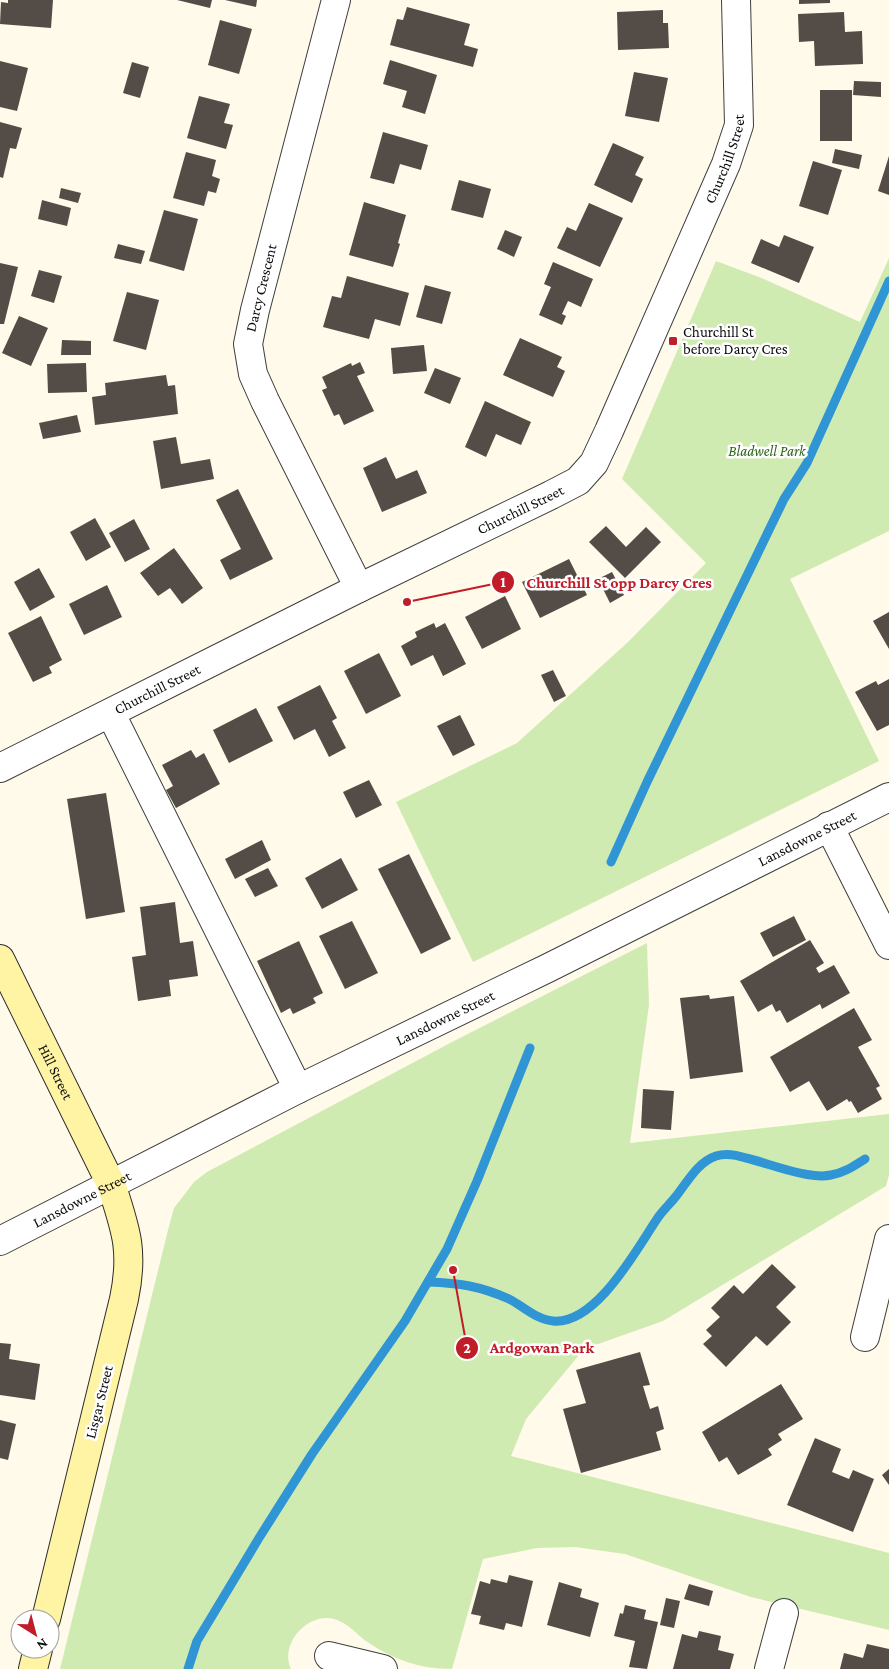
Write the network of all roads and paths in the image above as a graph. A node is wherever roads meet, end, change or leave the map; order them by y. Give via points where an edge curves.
1 (336, 0) edge
2 (736, 0) edge
3 (359, 588) junction
4 (111, 714) junction
5 (0, 768) edge
6 (889, 797) edge
7 (829, 826) junction
8 (889, 945) edge
9 (0, 959) edge
10 (298, 1090) junction
11 (111, 1184) junction
12 (889, 1239) edge
13 (0, 1241) edge
14 (865, 1337) dead end
15 (48, 1609) edge
16 (784, 1613) dead end
17 (329, 1656) dead end
18 (383, 1669) edge
19 (769, 1669) edge

1 - 3 street, Darcy Crescent via 248,344 253,374 265,401
2 - 3 street, Churchill Street via 739,126 594,463 578,481
3 - 4 street, Churchill Street
4 - 5 street, Churchill Street
4 - 10 street
6 - 7 street, Lansdowne Street
7 - 8 street
7 - 10 street, Lansdowne Street
9 - 11 street, Hill Street
10 - 11 street, Lansdowne Street
11 - 13 street, Lansdowne Street
11 - 15 street, Lisgar Street via 127,1236 130,1258 128,1281
12 - 14 street
16 - 19 street
17 - 18 street

